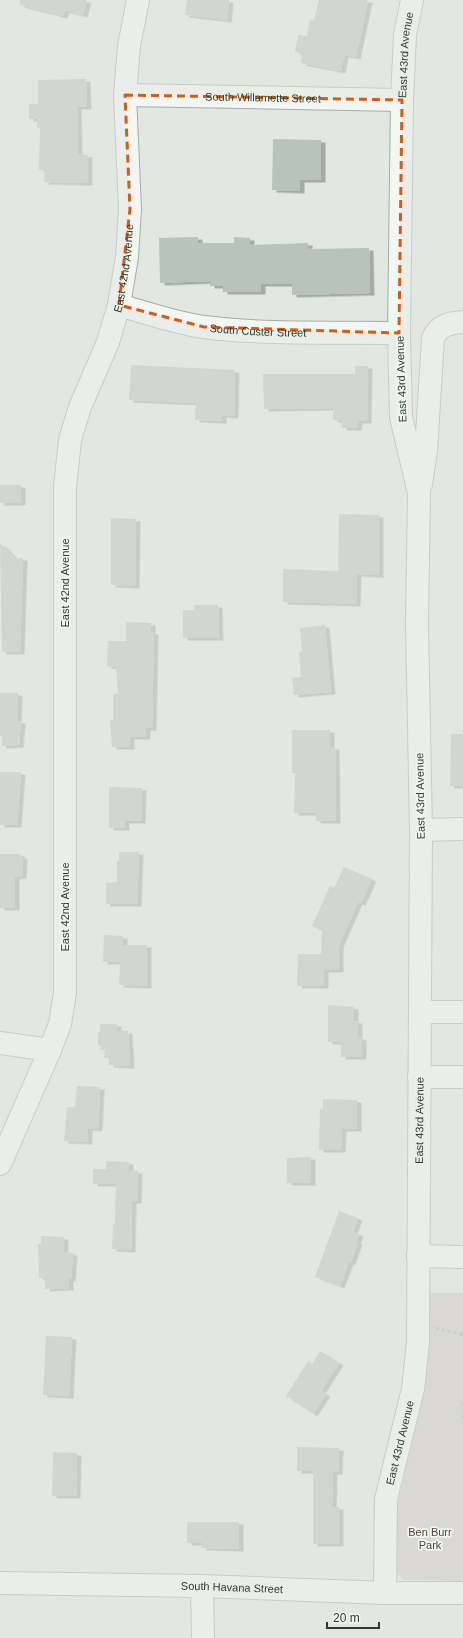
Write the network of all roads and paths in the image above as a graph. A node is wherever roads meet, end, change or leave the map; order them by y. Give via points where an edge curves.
1 (138, 0) edge
2 (412, 0) edge
3 (125, 95) junction
4 (402, 100) junction
5 (119, 305) junction
6 (463, 322) edge
7 (399, 333) junction
8 (419, 493) junction
9 (463, 829) edge
10 (421, 830) junction
11 (420, 1012) junction
12 (463, 1012) edge
13 (0, 1043) edge
14 (50, 1050) junction
15 (419, 1077) junction
16 (463, 1077) edge
17 (0, 1164) edge
18 (418, 1256) junction
19 (463, 1257) edge
20 (432, 1328) dead end
21 (463, 1335) edge
22 (463, 1404) edge
23 (463, 1422) edge
24 (0, 1583) edge
25 (202, 1586) junction
26 (385, 1593) junction
27 (463, 1593) edge
28 (203, 1638) edge

1 - 3 street, East 42nd Avenue via 129,46
2 - 4 street, East 43rd Avenue via 404,35
3 - 4 street, South Willamette Street
3 - 5 street, East 42nd Avenue via 130,209 127,257
4 - 7 street, East 43rd Avenue
5 - 7 street, South Custer Street via 170,321 204,327
5 - 14 street, East 42nd Avenue via 108,342 80,407 70,440 65,487 65,993 60,1024
6 - 8 street via 446,325 437,330 433,338 426,451
7 - 8 street, East 43rd Avenue via 401,417
8 - 10 street, East 43rd Avenue via 417,623
9 - 10 street
10 - 11 street, East 43rd Avenue
11 - 12 street
11 - 15 street, East 43rd Avenue
13 - 14 street
14 - 17 street, East 42nd Avenue
15 - 16 street
15 - 18 street, East 43rd Avenue
18 - 19 street
18 - 26 street, East 43rd Avenue via 418,1342 413,1388 386,1499
20 - 21 path
22 - 23 path
24 - 25 street, South Havana Street
25 - 26 street, South Havana Street
25 - 28 street
26 - 27 street, South Havana Street

